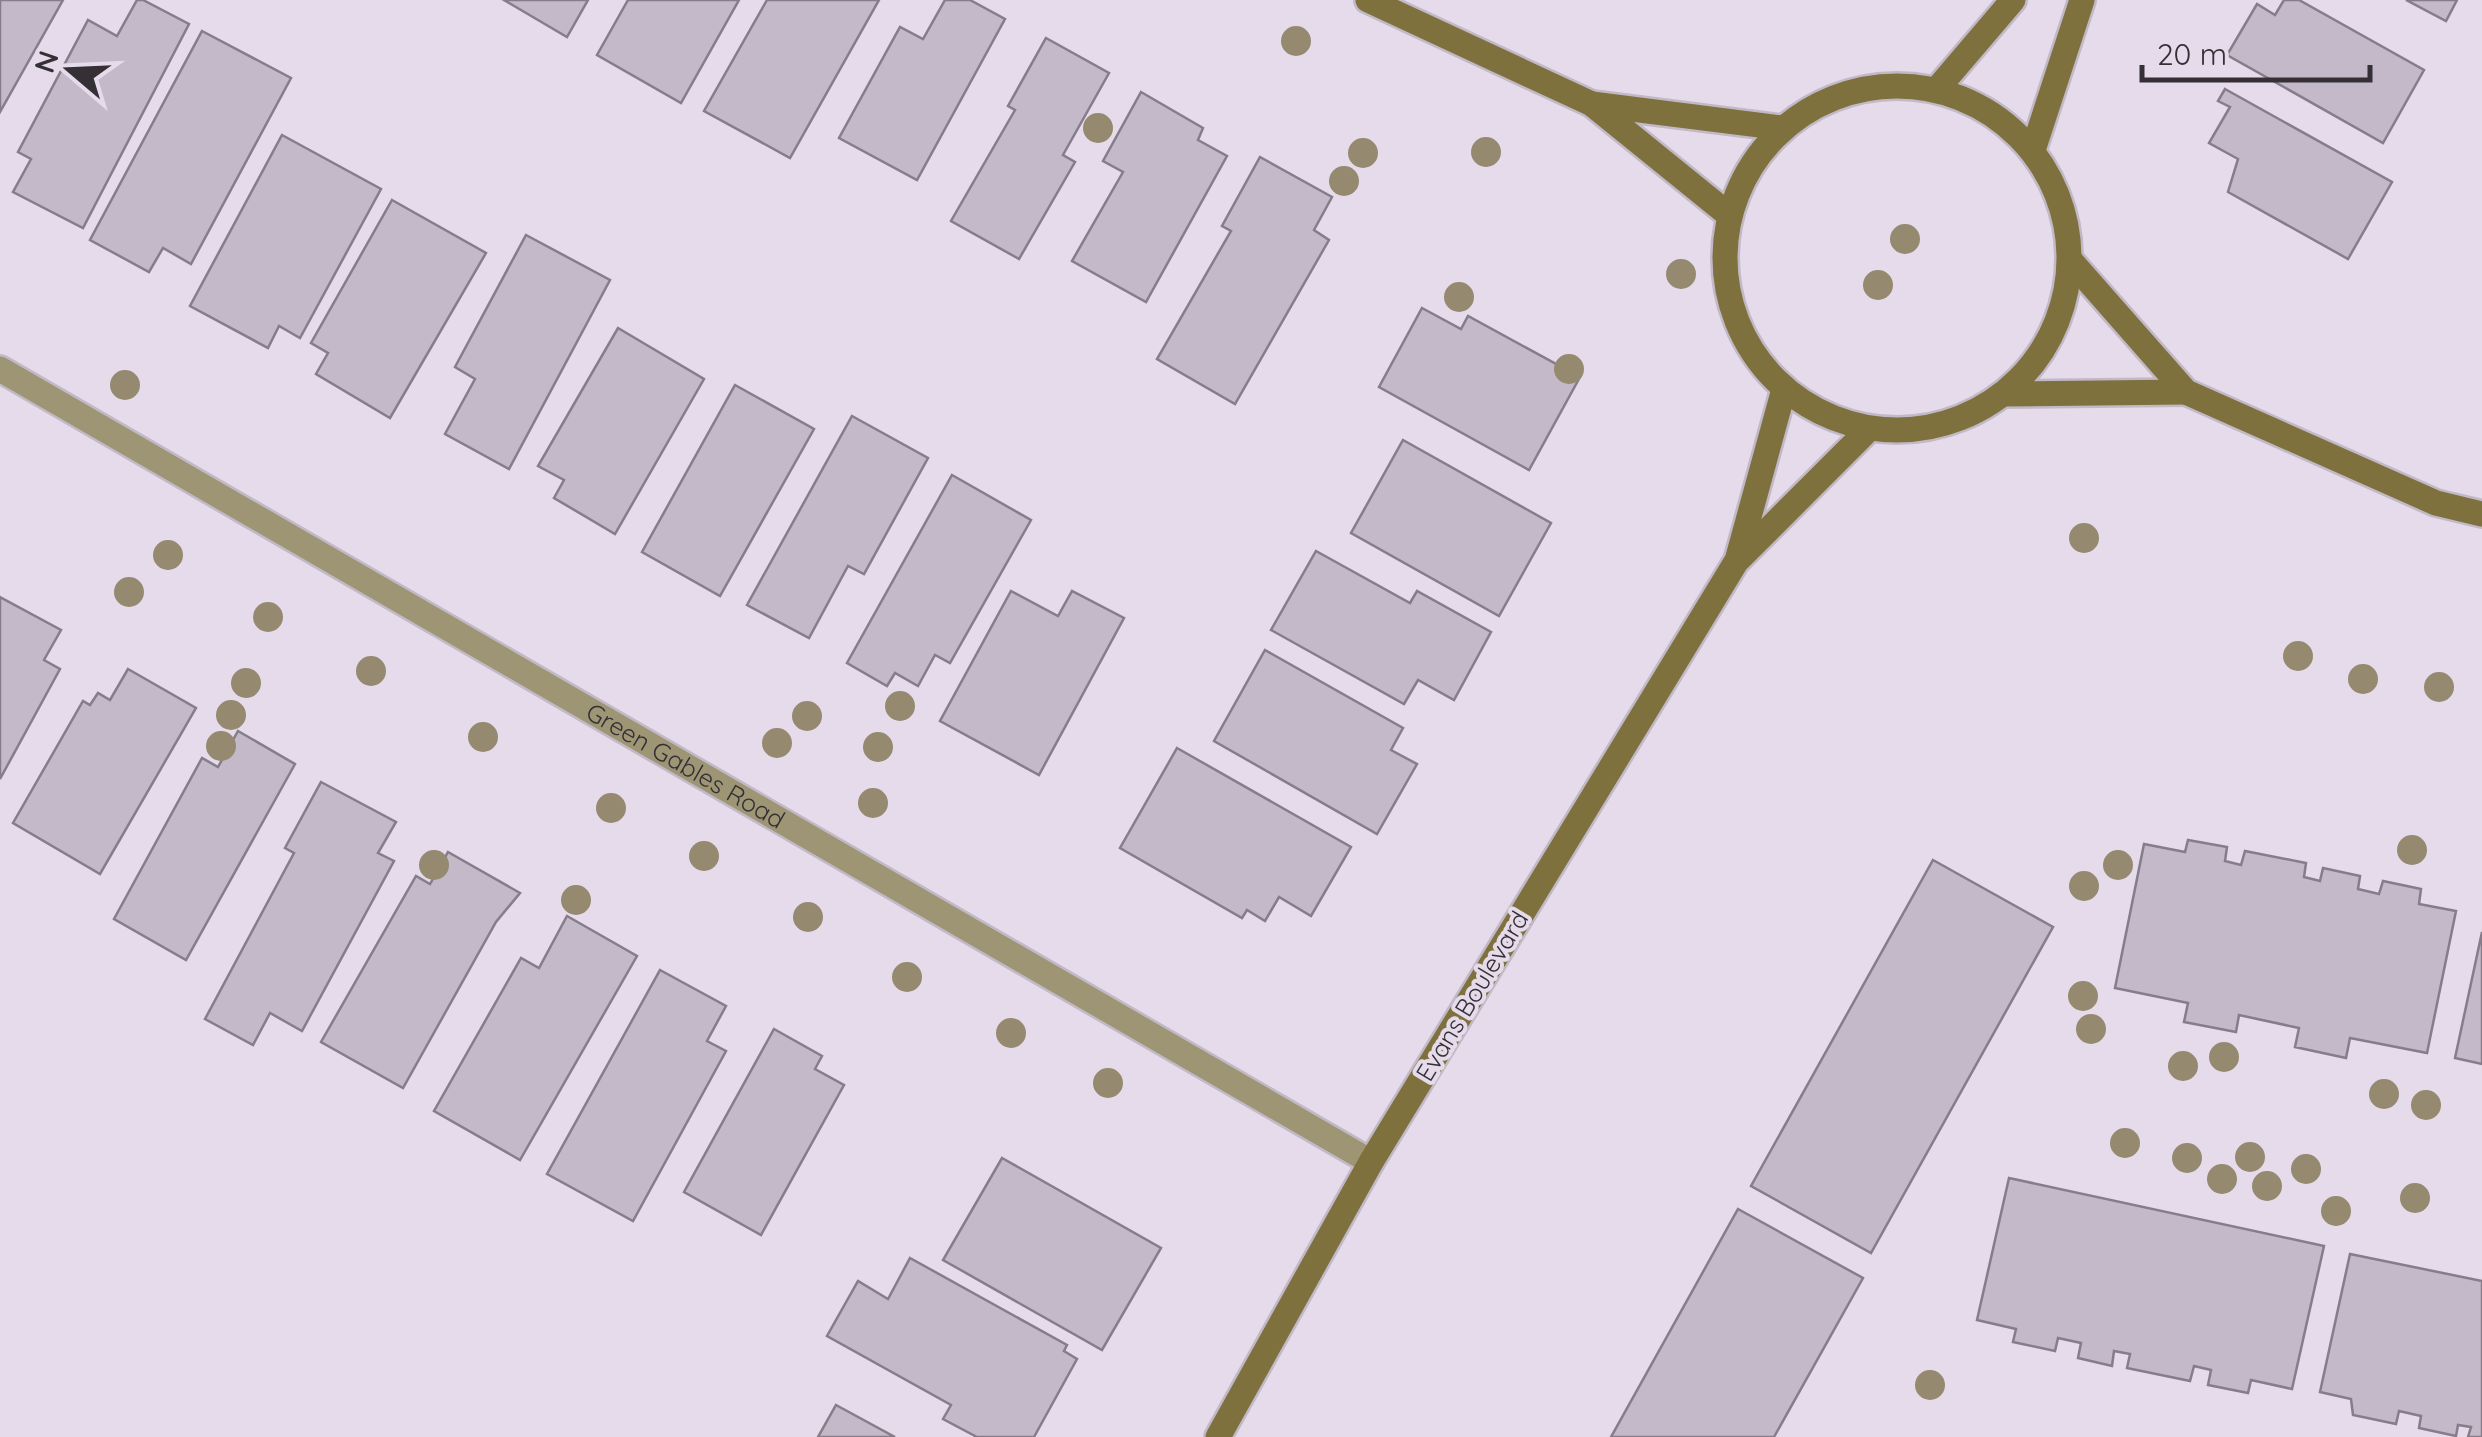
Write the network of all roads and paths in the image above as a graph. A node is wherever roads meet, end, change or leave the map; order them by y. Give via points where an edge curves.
1 (1368, 0) edge
2 (2013, 0) edge
3 (2082, 0) edge
4 (1938, 88) junction
5 (1592, 104) junction
6 (1782, 128) junction
7 (2033, 150) junction
8 (1729, 216) junction
9 (2070, 260) junction
10 (0, 369) edge
11 (1784, 389) junction
12 (2186, 392) junction
13 (2004, 394) junction
14 (1869, 430) junction
15 (2482, 514) edge
16 (1736, 562) junction
17 (1371, 1162) junction
18 (1218, 1437) edge

1 - 5 street
2 - 4 street
3 - 7 street
4 - 6 street via 1884,84 1848,93
4 - 7 street via 1990,110
5 - 6 street
5 - 8 street
6 - 8 street via 1747,170
7 - 9 street via 2062,202
8 - 11 street via 1723,262 1732,310 1752,353
9 - 12 street
9 - 13 street via 2059,319 2037,361
10 - 17 street, Green Gables Road
11 - 14 street via 1824,415
11 - 16 street, Evans Boulevard
12 - 13 street
12 - 15 street via 2436,503
13 - 14 street via 1962,418 1917,430
14 - 16 street, Evans Boulevard
16 - 17 street, Evans Boulevard
17 - 18 street, Evans Boulevard

